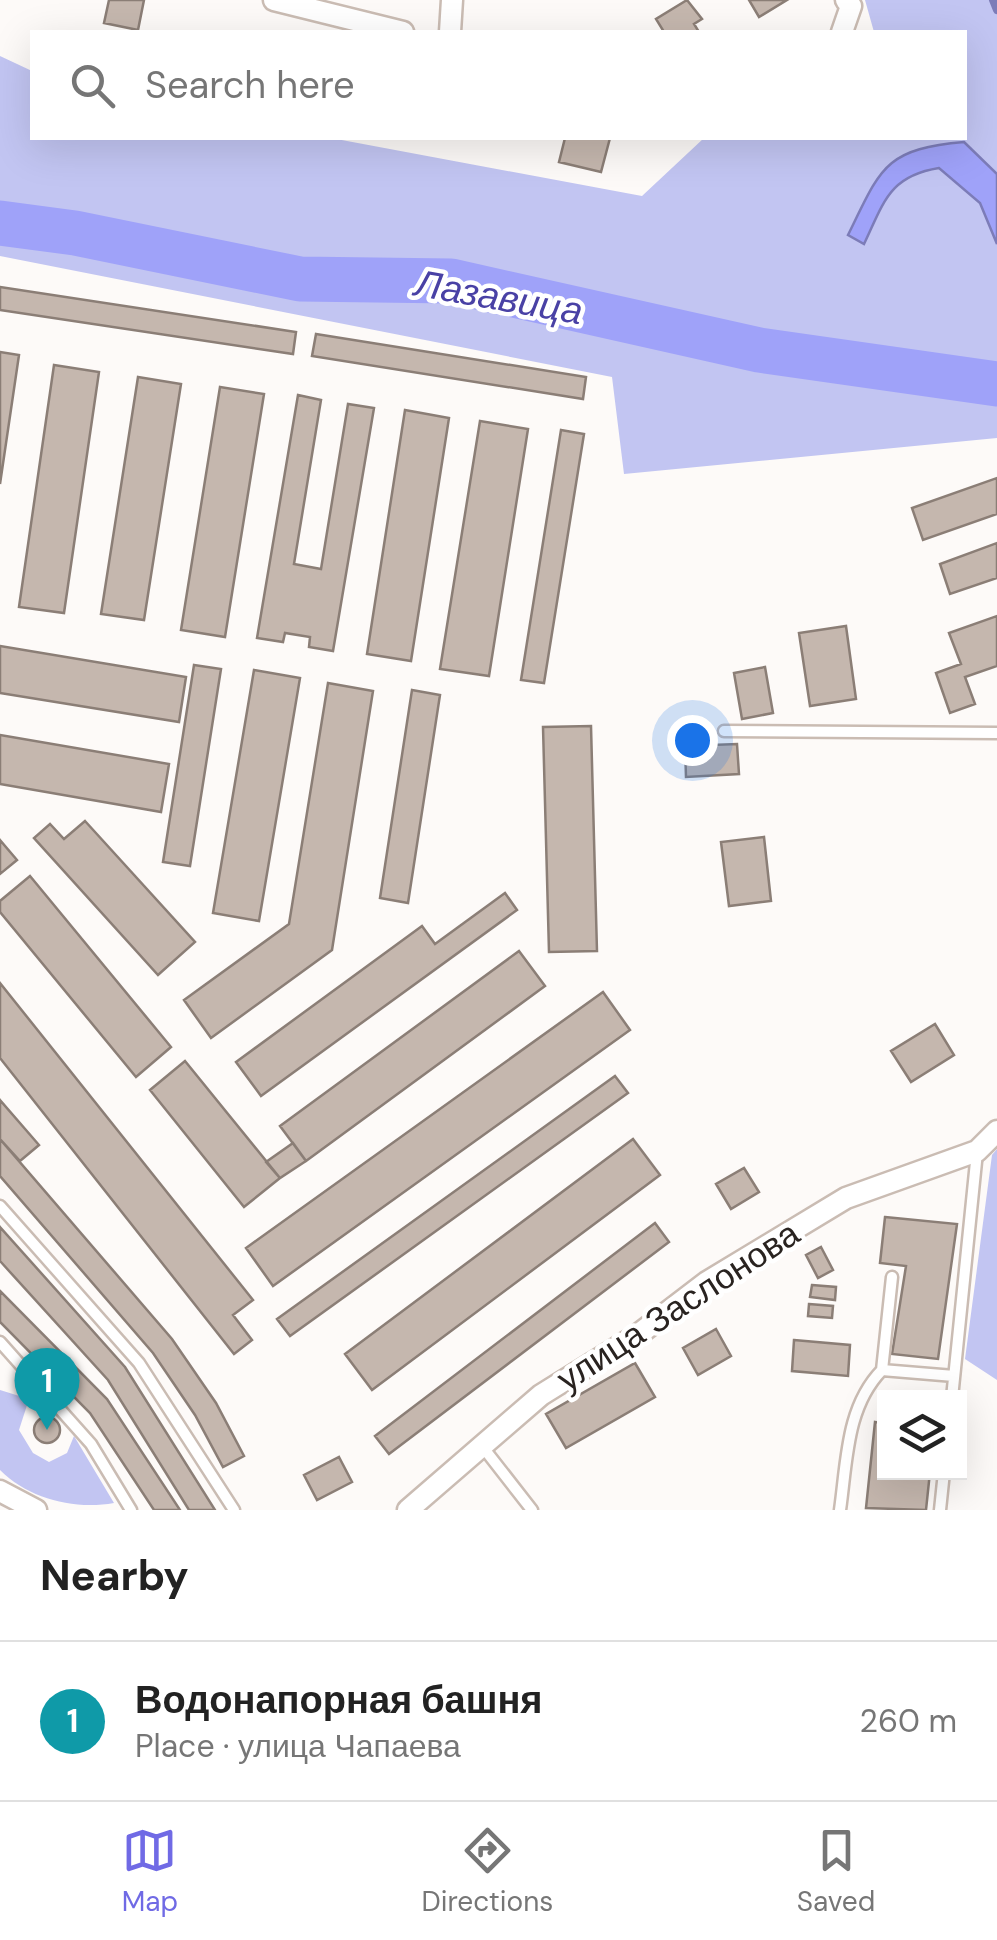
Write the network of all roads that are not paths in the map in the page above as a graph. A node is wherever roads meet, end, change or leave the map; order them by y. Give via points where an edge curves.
1 (274, 0) edge
2 (452, 0) edge
3 (846, 0) edge
4 (394, 30) edge
5 (450, 30) edge
6 (843, 30) edge
7 (724, 731) dead end
8 (997, 733) edge
9 (997, 1131) edge
10 (977, 1151) junction
11 (0, 1206) edge
12 (892, 1277) dead end
13 (0, 1342) edge
14 (882, 1370) junction
15 (954, 1376) junction
16 (953, 1390) edge
17 (481, 1445) junction
18 (943, 1480) edge
19 (0, 1491) edge
20 (528, 1508) edge
21 (36, 1510) edge
22 (131, 1510) edge
23 (234, 1510) edge
24 (408, 1510) edge
25 (840, 1510) edge
26 (940, 1510) edge

1 - 4 street
2 - 5 street
3 - 6 street via 851,6
7 - 8 lane
9 - 10 street
10 - 15 lane
10 - 17 street, улица Заслонова via 846,1198 707,1282
11 - 23 lane via 139,1363
12 - 14 lane
13 - 22 lane via 91,1444
14 - 15 lane
14 - 25 lane via 855,1408
15 - 16 lane
17 - 20 lane
17 - 24 street, улица Заслонова
18 - 26 lane
19 - 21 street

